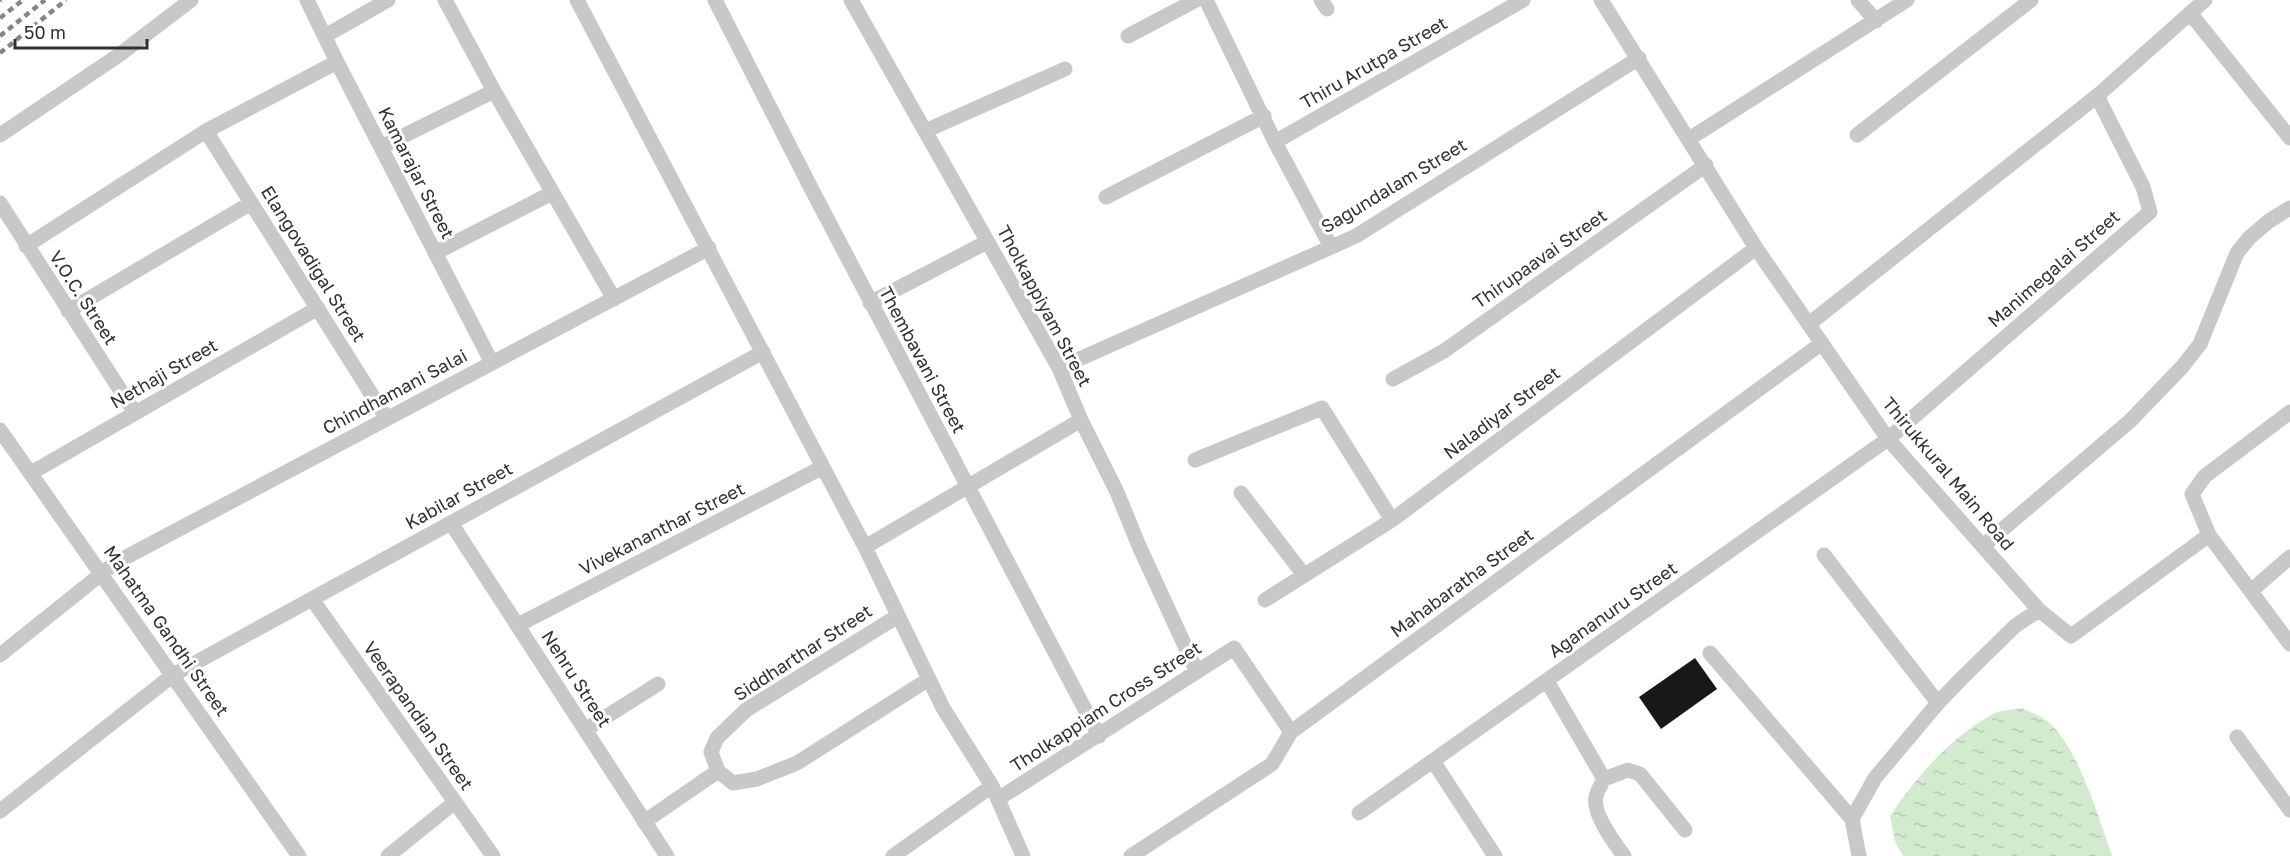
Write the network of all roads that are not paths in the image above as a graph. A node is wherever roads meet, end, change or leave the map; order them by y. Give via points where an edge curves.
1 (191, 0) edge
2 (308, 0) edge
3 (388, 0) edge
4 (445, 0) edge
5 (577, 0) edge
6 (715, 0) edge
7 (851, 0) edge
8 (1196, 0) edge
9 (1206, 0) edge
10 (1523, 0) edge
11 (1601, 0) edge
12 (1858, 0) edge
13 (1907, 0) edge
14 (2031, 0) edge
15 (2205, 0) edge
16 (2190, 14) junction
17 (1876, 21) junction
18 (325, 36) junction
19 (1128, 36) dead end
20 (1639, 58) junction
21 (337, 62) junction
22 (1065, 69) dead end
23 (494, 91) junction
24 (2097, 96) junction
25 (1264, 116) junction
26 (206, 131) junction
27 (925, 131) junction
28 (0, 135) edge
29 (1857, 135) dead end
30 (2290, 138) edge
31 (1689, 139) junction
32 (1275, 142) junction
33 (381, 147) junction
34 (1706, 165) junction
35 (552, 193) junction
36 (1106, 197) dead end
37 (0, 203) edge
38 (251, 203) junction
39 (2290, 208) edge
40 (987, 242) junction
41 (26, 246) junction
42 (1331, 247) junction
43 (709, 248) junction
44 (1756, 248) junction
45 (435, 253) junction
46 (614, 299) junction
47 (870, 303) junction
48 (318, 308) junction
49 (68, 311) junction
50 (1809, 324) junction
51 (1822, 343) junction
52 (763, 352) junction
53 (492, 363) junction
54 (1059, 368) junction
55 (1393, 379) dead end
56 (2290, 412) edge
57 (135, 413) junction
58 (387, 419) junction
59 (1081, 420) junction
60 (0, 430) edge
61 (1888, 439) junction
62 (1195, 460) dead end
63 (823, 467) junction
64 (31, 473) junction
65 (967, 487) junction
66 (1241, 493) dead end
67 (1392, 520) junction
68 (451, 523) junction
69 (2209, 535) junction
70 (1983, 546) junction
71 (865, 547) junction
72 (1824, 555) dead end
73 (2290, 557) edge
74 (102, 574) junction
75 (1304, 575) junction
76 (2251, 591) junction
77 (312, 599) junction
78 (1265, 600) dead end
79 (2039, 610) junction
80 (898, 616) junction
81 (518, 625) junction
82 (2290, 644) edge
83 (3, 647) edge
84 (1710, 653) dead end
85 (1197, 672) junction
86 (173, 675) junction
87 (929, 679) junction
88 (1546, 681) junction
89 (658, 684) dead end
90 (1938, 703) junction
91 (585, 730) junction
92 (1291, 732) junction
93 (1099, 736) junction
94 (2237, 737) dead end
95 (1433, 761) junction
96 (718, 771) junction
97 (1604, 779) junction
98 (995, 793) junction
99 (455, 802) junction
100 (2290, 810) edge
101 (0, 811) edge
102 (1359, 813) dead end
103 (1852, 819) junction
104 (644, 822) junction
105 (1685, 830) dead end
106 (299, 856) edge
107 (388, 856) edge
108 (493, 856) edge
109 (667, 856) edge
110 (893, 856) edge
111 (1023, 856) edge
112 (1131, 856) edge
113 (1495, 856) edge
114 (1624, 856) edge
115 (1859, 856) edge

1 - 28 street via 119,55
2 - 18 street, Kamarajar Street
3 - 18 street
4 - 23 street
5 - 43 street
6 - 47 street, Thembavani Street
7 - 27 street, Tholkappiyam Street
8 - 19 street
9 - 25 street
10 - 32 street, Thiru Arutpa Street
11 - 20 street, Thirukkural Main Road
12 - 17 street
13 - 17 street
14 - 29 street
15 - 16 street
16 - 24 street
16 - 30 street
17 - 31 street
18 - 21 street, Kamarajar Street
20 - 31 street, Thirukkural Main Road
20 - 42 street, Sagundalam Street via 1356,236
21 - 26 street
21 - 33 street, Kamarajar Street
22 - 27 street
23 - 33 street
23 - 35 street
24 - 50 street
24 - 61 street, Manimegalai Street via 2143,187 2150,212
25 - 32 street
25 - 36 street
26 - 38 street, Elangovadigal Street
26 - 41 street
27 - 40 street, Tholkappiyam Street
31 - 34 street, Thirukkural Main Road
32 - 42 street
33 - 45 street, Kamarajar Street
34 - 44 street, Thirukkural Main Road
34 - 55 street, Thirupaavai Street via 1444,351
35 - 45 street
35 - 46 street
37 - 41 street, V.O.C. Street
38 - 48 street, Elangovadigal Street
38 - 49 street
39 - 70 street via 2269,221 2237,253 2200,344 2182,367 2130,421
40 - 47 street
40 - 54 street, Tholkappiyam Street
41 - 49 street, V.O.C. Street
42 - 54 street, Sagundalam Street
43 - 46 street, Chindhamani Salai
43 - 52 street
44 - 50 street, Thirukkural Main Road
44 - 67 street, Naladiyar Street
45 - 53 street, Kamarajar Street
46 - 53 street, Chindhamani Salai
47 - 65 street, Thembavani Street
48 - 57 street, Nethaji Street
48 - 58 street, Elangovadigal Street
49 - 57 street, V.O.C. Street
50 - 51 street, Thirukkural Main Road
51 - 61 street, Thirukkural Main Road
51 - 92 street, Mahabaratha Street
52 - 63 street
52 - 68 street, Kabilar Street
53 - 58 street, Chindhamani Salai
54 - 59 street, Tholkappiyam Street
56 - 69 street via 2205,476 2192,494
57 - 64 street, Nethaji Street
58 - 74 street, Chindhamani Salai via 115,563
59 - 65 street
59 - 85 street, Tholkappiyam Street via 1118,492
60 - 64 street, Mahatma Gandhi Street
61 - 70 street, Thirukkural Main Road
61 - 88 street, Agananuru Street
62 - 67 street via 1322,408
63 - 71 street
63 - 81 street, Vivekananthar Street
64 - 74 street, Mahatma Gandhi Street
65 - 71 street
65 - 93 street, Thembavani Street
66 - 75 street
67 - 75 street, Naladiyar Street
68 - 77 street, Kabilar Street
68 - 81 street, Nehru Street
69 - 76 street
69 - 79 street, Thirukkural Main Road via 2071,636
70 - 79 street, Thirukkural Main Road
71 - 80 street
72 - 90 street
73 - 76 street
74 - 83 street, Chindhamani Salai
74 - 86 street, Mahatma Gandhi Street
75 - 78 street, Naladiyar Street
76 - 82 street
77 - 86 street, Kabilar Street
77 - 99 street, Veerapandian Street
79 - 90 street via 2015,627
80 - 87 street
80 - 96 street, Siddharthar Street via 746,710 717,738 711,752
81 - 91 street, Nehru Street
84 - 103 street
85 - 92 street, Tholkappiam Cross Street via 1234,648
85 - 93 street, Tholkappiam Cross Street
86 - 101 street, Kabilar Street
86 - 106 street, Mahatma Gandhi Street
87 - 96 street via 797,763 757,779 733,783
87 - 98 street
88 - 95 street, Agananuru Street
88 - 97 street
89 - 91 street
90 - 103 street via 1875,778
91 - 104 street, Nehru Street
92 - 112 street, Mahabaratha Street via 1272,764
93 - 98 street, Tholkappiam Cross Street
94 - 100 street
95 - 102 street, Agananuru Street
95 - 113 street
96 - 104 street
97 - 105 street via 1628,770 1640,774
97 - 114 street via 1595,798 1597,806
98 - 110 street, Tholkappiam Cross Street
98 - 111 street
99 - 107 street
99 - 108 street, Veerapandian Street
103 - 115 street
104 - 109 street, Nehru Street

